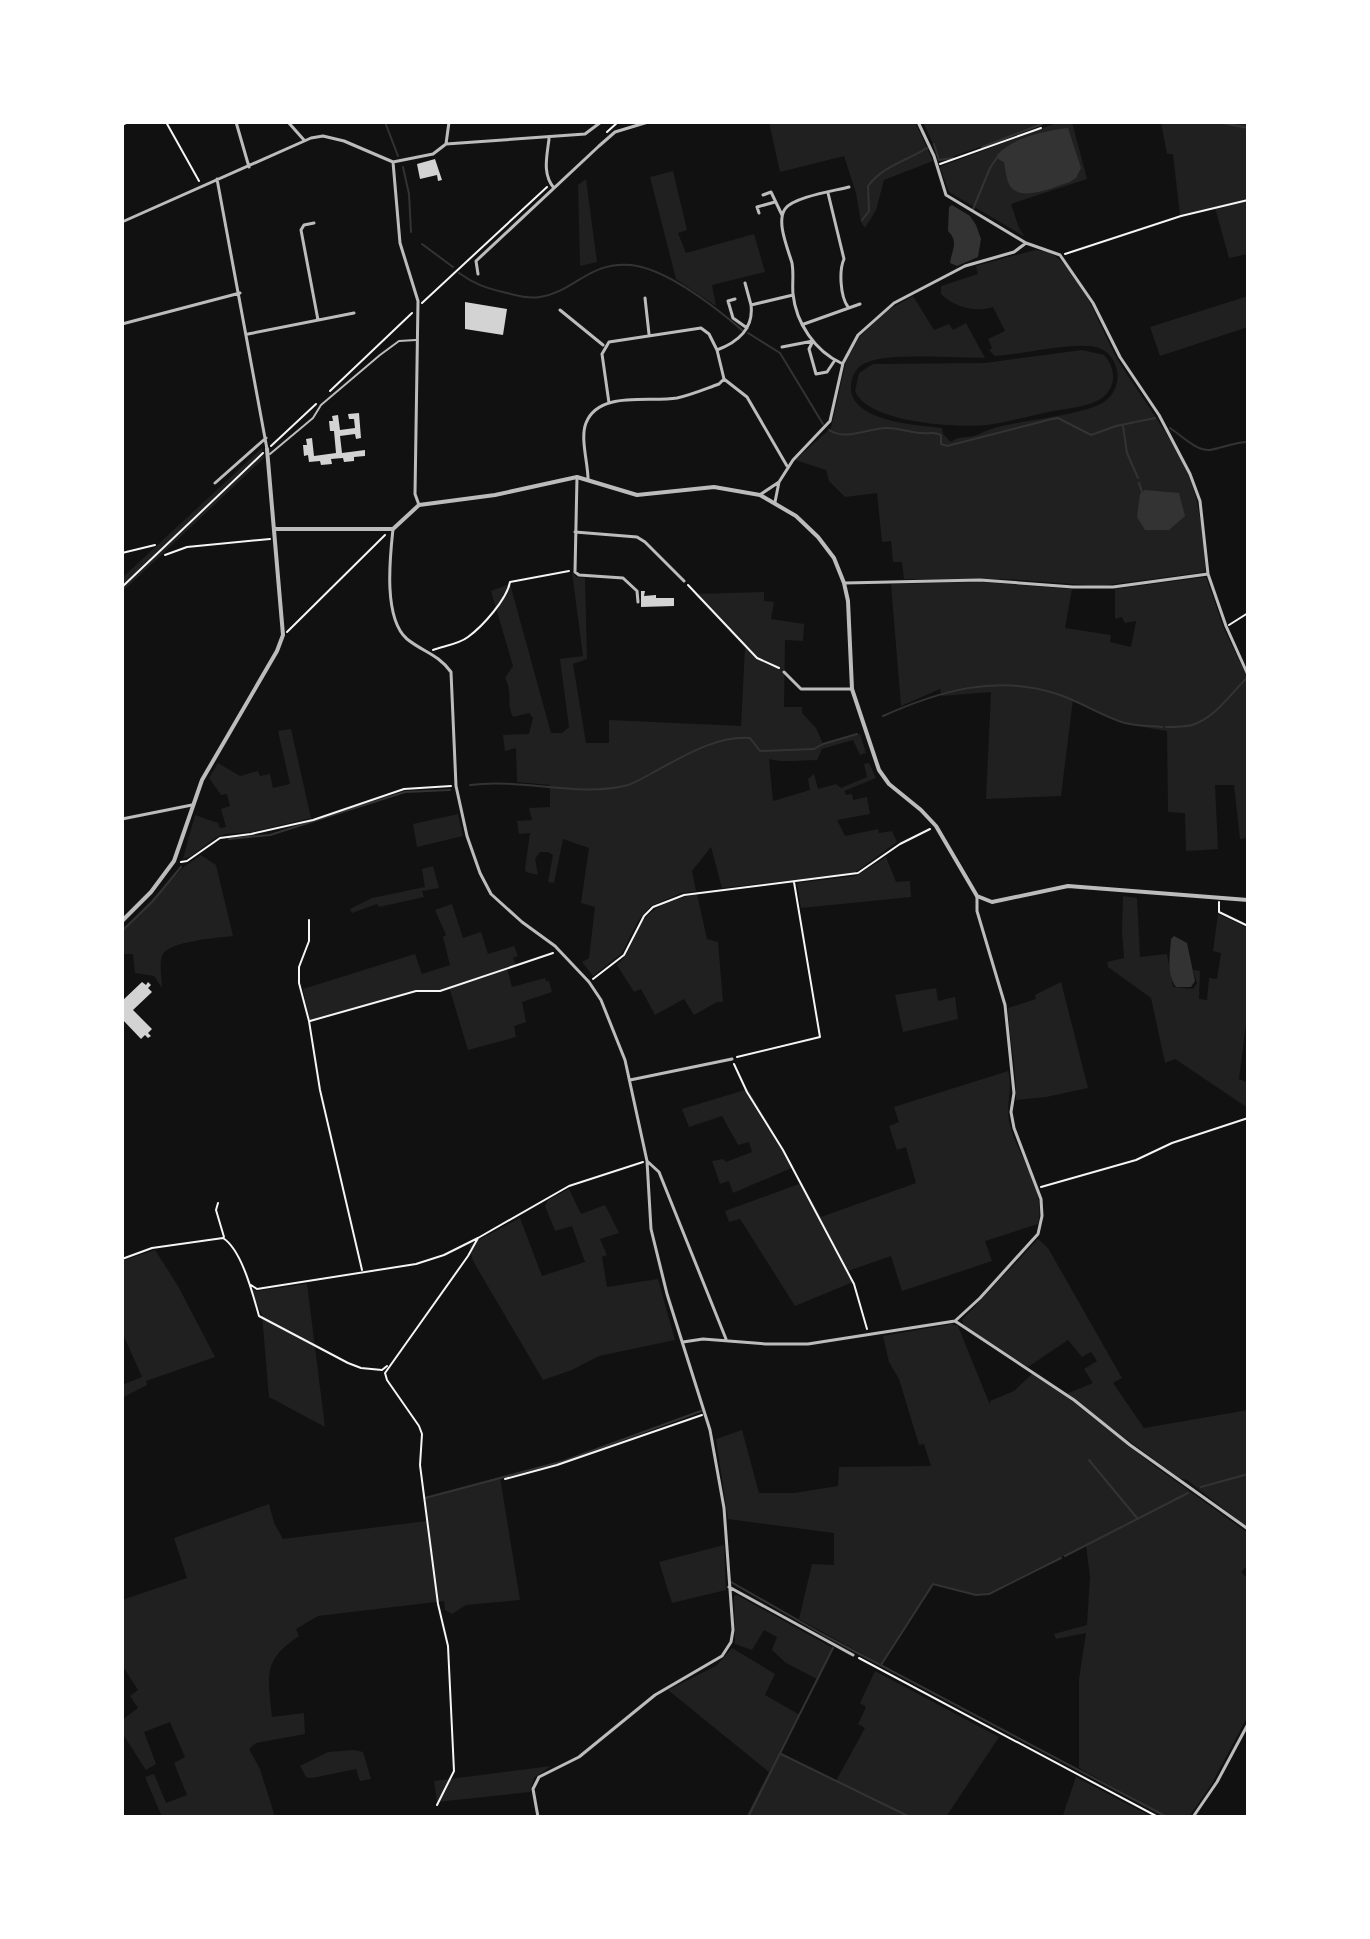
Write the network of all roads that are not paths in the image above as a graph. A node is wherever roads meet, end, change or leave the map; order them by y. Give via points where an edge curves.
1 (236, 122) edge
2 (288, 122) edge
3 (449, 122) edge
4 (601, 122) edge
5 (648, 122) edge
6 (918, 122) edge
7 (549, 139) junction
8 (304, 140) junction
9 (446, 144) junction
10 (393, 162) junction
11 (249, 167) junction
12 (217, 179) junction
13 (552, 186) junction
14 (849, 187) dead end
15 (828, 193) junction
16 (763, 195) dead end
17 (755, 200) dead end
18 (775, 202) junction
19 (757, 207) junction
20 (759, 213) dead end
21 (782, 215) junction
22 (122, 222) edge
23 (314, 223) dead end
24 (1026, 243) junction
25 (478, 274) dead end
26 (745, 283) dead end
27 (240, 293) junction
28 (793, 295) junction
29 (645, 298) dead end
30 (735, 299) dead end
31 (860, 304) dead end
32 (751, 305) junction
33 (848, 307) junction
34 (560, 310) dead end
35 (354, 313) dead end
36 (318, 320) junction
37 (122, 324) edge
38 (802, 325) junction
39 (747, 329) junction
40 (248, 334) junction
41 (649, 335) junction
42 (417, 340) junction
43 (813, 341) junction
44 (604, 346) junction
45 (782, 347) dead end
46 (717, 350) junction
47 (835, 360) junction
48 (843, 363) junction
49 (724, 379) junction
50 (609, 403) junction
51 (266, 438) junction
52 (268, 452) junction
53 (787, 468) junction
54 (577, 477) junction
55 (588, 479) junction
56 (779, 482) junction
57 (215, 483) dead end
58 (760, 495) junction
59 (775, 502) junction
60 (419, 505) junction
61 (275, 529) junction
62 (393, 529) junction
63 (575, 532) junction
64 (1208, 574) junction
65 (684, 581) road end
66 (844, 583) junction
67 (638, 602) dead end
68 (784, 672) road end
69 (1248, 675) edge
70 (852, 689) junction
71 (192, 805) junction
72 (122, 819) edge
73 (977, 896) junction
74 (1248, 900) edge
75 (122, 921) edge
76 (732, 1059) road end
77 (630, 1080) junction
78 (647, 1161) junction
79 (955, 1321) junction
80 (726, 1340) junction
81 (682, 1342) junction
82 (1248, 1529) edge
83 (1248, 1569) edge
84 (1248, 1577) edge
85 (729, 1587) junction
86 (853, 1655) road end
87 (1248, 1724) edge
88 (538, 1817) edge
89 (1193, 1817) edge

1 - 11 street
2 - 8 street
3 - 9 street
4 - 7 street via 585,134
5 - 13 street via 615,132
6 - 24 street via 951,200
7 - 9 street
7 - 13 street via 545,171
8 - 10 street via 333,138
8 - 11 street
9 - 10 street via 433,154
10 - 42 street via 400,243 418,297
11 - 12 street
12 - 22 street
12 - 27 street
13 - 25 street via 476,261
14 - 15 street
15 - 21 street via 792,202
15 - 33 street via 844,259 841,288
16 - 18 street via 771,192
17 - 19 street
18 - 19 street
18 - 21 street
19 - 20 street
21 - 28 street
23 - 36 street via 301,230
24 - 48 street via 1014,252 965,266 889,306 854,338
24 - 64 street via 1060,255 1159,415 1200,501
26 - 32 street
27 - 37 street
27 - 40 street
28 - 32 street
28 - 38 street
29 - 41 street
30 - 39 street via 728,301 733,318
31 - 33 street
32 - 39 street
33 - 38 street
34 - 44 street
35 - 36 street
36 - 40 street
38 - 43 street
39 - 46 street via 736,342
40 - 51 street
41 - 44 street
41 - 46 street via 701,328
42 - 52 lane via 399,341 380,355 273,454
42 - 60 street
43 - 45 street
43 - 47 street
43 - 47 street via 809,349 814,373 827,372
44 - 50 street
46 - 49 street
47 - 48 street
48 - 53 street via 830,421
49 - 50 street via 675,398
49 - 53 street via 747,397
50 - 55 street via 590,416 584,428
51 - 52 street
51 - 57 street
52 - 61 street
53 - 56 street
54 - 55 street
54 - 60 street
54 - 63 street
55 - 58 street via 637,495 714,487
56 - 58 street
56 - 59 street
58 - 59 street
59 - 66 street via 818,537
60 - 62 street
61 - 62 street
61 - 71 street via 283,635
62 - 77 street via 390,594 398,627 406,638 442,659 451,672 456,786 480,873 491,894 560,950 589,982 614,1028
63 - 65 street via 637,537
63 - 67 street via 574,570 579,575 623,578 637,591
64 - 66 street via 1113,587 980,580
64 - 69 street
66 - 70 street
68 - 70 street via 801,689
70 - 73 street via 879,770 936,826
71 - 72 street
71 - 75 street via 170,868
73 - 74 street via 992,902 1068,886
73 - 79 street via 1005,1005 1012,1120 1042,1208 1038,1234
76 - 77 street
77 - 78 street
78 - 80 street via 659,1172
78 - 81 street via 651,1229
79 - 80 street via 808,1344
79 - 82 street via 1074,1400
80 - 81 street
81 - 85 street via 706,1413 724,1508
83 - 84 street
85 - 86 street
85 - 88 street via 733,1630 728,1650 655,1695 579,1757 539,1777 533,1789
87 - 89 street

